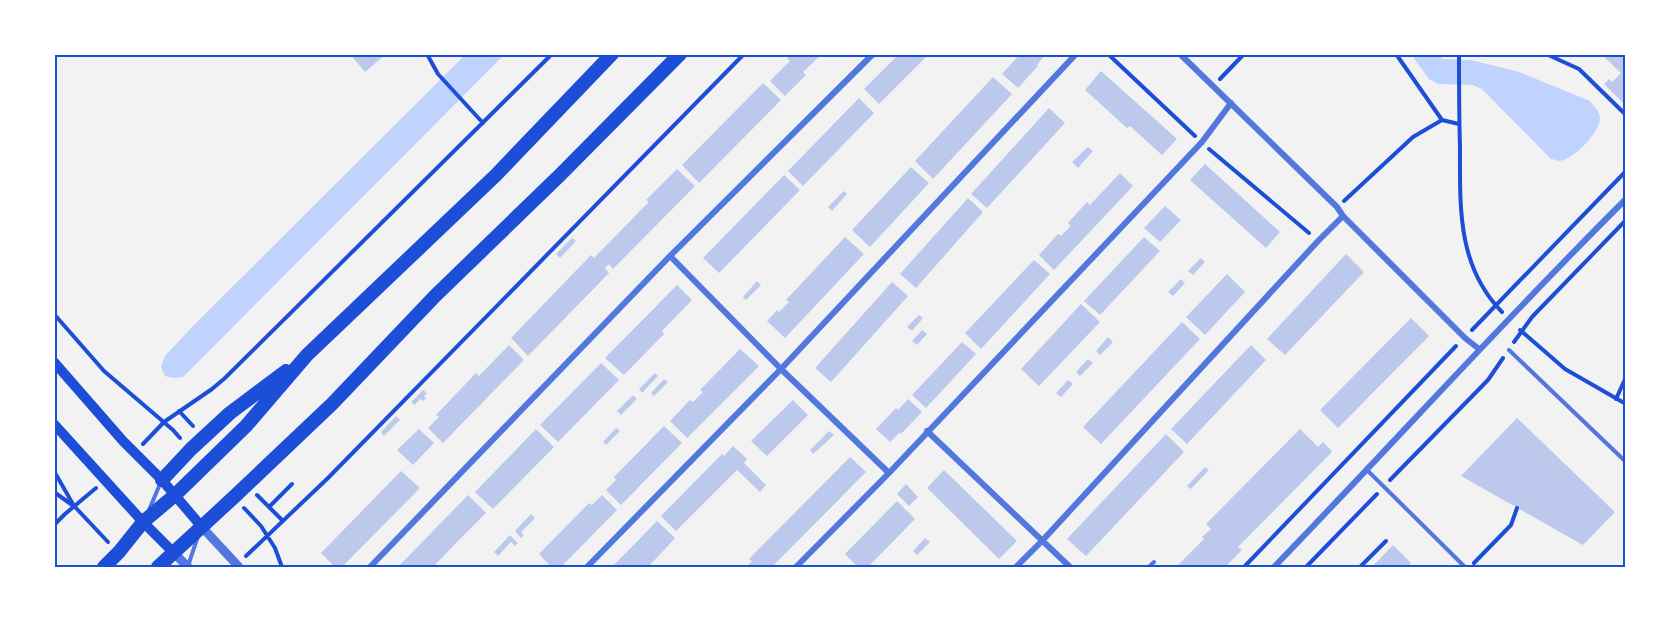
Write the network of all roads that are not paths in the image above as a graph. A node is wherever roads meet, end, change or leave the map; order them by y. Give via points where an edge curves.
1 (612, 54) edge
2 (680, 54) edge
3 (873, 54) edge
4 (1076, 54) edge
5 (1180, 54) edge
6 (1231, 103) junction
7 (1626, 199) edge
8 (1343, 216) junction
9 (670, 256) junction
10 (1479, 349) junction
11 (1509, 350) road end
12 (307, 355) junction
13 (54, 362) edge
14 (781, 369) junction
15 (54, 424) edge
16 (927, 431) junction
17 (1626, 462) edge
18 (1367, 470) junction
19 (889, 473) junction
20 (162, 480) junction
21 (174, 495) junction
22 (143, 522) junction
23 (201, 526) junction
24 (1042, 541) junction
25 (173, 552) junction
26 (1154, 562) dead end
27 (238, 566) edge
28 (104, 567) edge
29 (158, 567) edge
30 (188, 567) edge
31 (370, 567) edge
32 (587, 567) edge
33 (796, 567) edge
34 (1016, 567) edge
35 (1070, 567) edge
36 (1149, 567) edge
37 (1274, 567) edge
38 (1465, 567) edge

1 - 12 highway via 503,168
2 - 23 highway via 435,296 332,404
3 - 9 street
4 - 14 street
5 - 6 street
6 - 8 street
6 - 16 street via 1202,142
7 - 10 street
8 - 10 street
8 - 24 street
9 - 14 street
9 - 31 street
10 - 18 street
11 - 17 lane
12 - 20 highway via 230,413
12 - 21 highway via 246,426
13 - 20 main road
14 - 19 street
14 - 32 street
15 - 22 main road
16 - 19 street
16 - 24 street
18 - 37 street
18 - 38 lane
19 - 33 street
20 - 21 main road
20 - 22 lane
21 - 22 highway
21 - 23 main road
22 - 25 main road
22 - 28 highway
23 - 25 highway
23 - 27 street
23 - 30 lane
24 - 34 street
24 - 35 street
25 - 29 highway
25 - 30 street
26 - 36 lane

